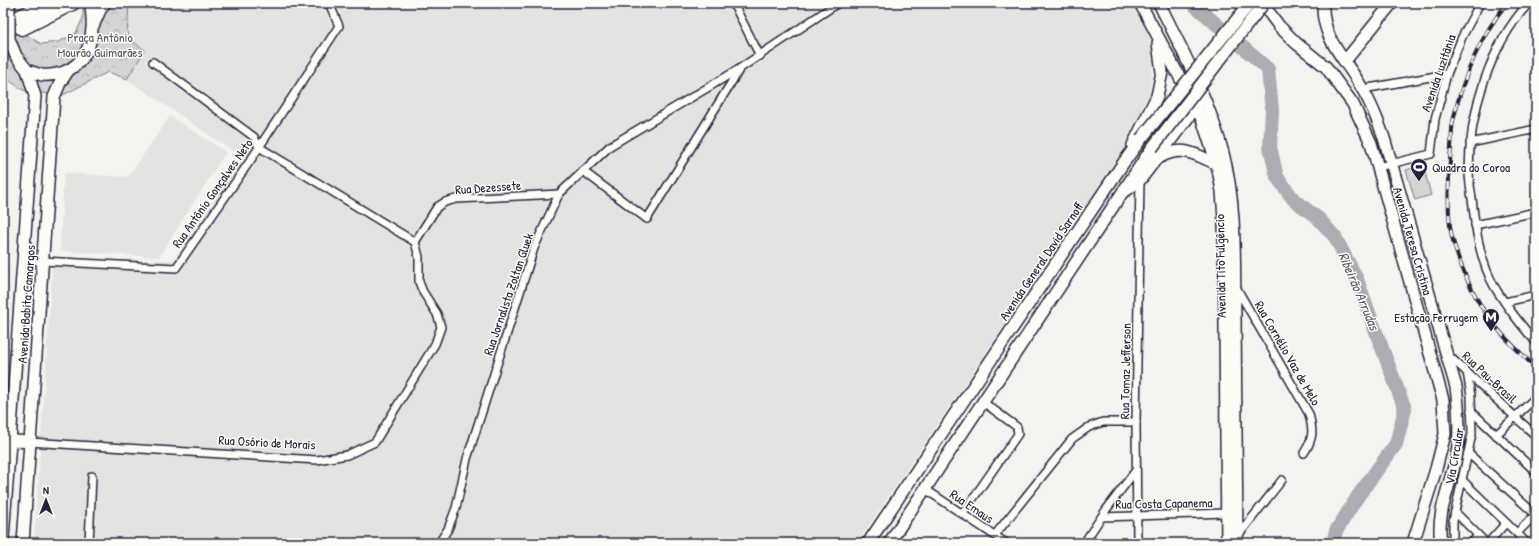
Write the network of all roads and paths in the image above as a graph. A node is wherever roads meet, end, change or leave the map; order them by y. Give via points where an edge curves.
1 (9, 3) edge
2 (48, 3) edge
3 (72, 3) edge
4 (91, 3) edge
5 (105, 3) edge
6 (329, 3) edge
7 (733, 3) edge
8 (838, 3) edge
9 (1140, 3) edge
10 (1159, 3) edge
11 (1250, 3) edge
12 (1264, 3) edge
13 (1323, 3) edge
14 (1392, 3) edge
15 (1529, 3) edge
16 (1477, 4) edge
17 (92, 28) junction
18 (1158, 38) junction
19 (6, 42) edge
20 (760, 56) junction
21 (1345, 61) junction
22 (153, 62) dead end
23 (739, 69) junction
24 (27, 70) junction
25 (68, 72) junction
26 (1447, 74) junction
27 (1363, 89) junction
28 (1204, 96) junction
29 (1196, 108) junction
30 (1536, 129) edge
31 (1470, 143) junction
32 (259, 147) junction
33 (1158, 158) junction
34 (1124, 162) junction
35 (1391, 163) junction
36 (1217, 164) junction
37 (1378, 167) junction
38 (583, 171) junction
39 (1140, 180) junction
40 (1131, 187) junction
41 (1121, 193) junction
42 (559, 194) junction
43 (1140, 200) junction
44 (1536, 212) edge
45 (1475, 225) junction
46 (415, 242) junction
47 (23, 260) junction
48 (43, 261) junction
49 (1235, 286) junction
50 (1536, 295) edge
51 (1506, 302) junction
52 (1536, 342) edge
53 (1445, 352) junction
54 (1467, 372) junction
55 (1535, 398) edge
56 (983, 402) junction
57 (1471, 411) junction
58 (1516, 417) junction
59 (1136, 422) junction
60 (1496, 435) junction
61 (1536, 436) edge
62 (6, 441) edge
63 (29, 442) junction
64 (1304, 453) dead end
65 (1468, 453) junction
66 (1535, 468) edge
67 (1136, 470) junction
68 (92, 476) dead end
69 (1282, 480) dead end
70 (1462, 480) junction
71 (925, 489) junction
72 (1536, 504) edge
73 (1455, 512) junction
74 (1227, 513) junction
75 (1534, 513) edge
76 (962, 514) junction
77 (1136, 515) junction
78 (1102, 517) junction
79 (1506, 523) junction
80 (1517, 533) junction
81 (995, 535) junction
82 (1478, 535) junction
83 (3, 538) edge
84 (1237, 540) edge
85 (23, 543) edge
86 (89, 543) edge
87 (439, 543) edge
88 (868, 543) edge
89 (889, 543) edge
90 (1006, 543) edge
91 (1084, 543) edge
92 (1137, 543) edge
93 (1227, 543) edge
94 (1413, 543) edge
95 (1441, 543) edge
96 (1453, 543) edge
97 (1472, 543) edge
98 (1487, 543) edge
99 (1527, 543) edge

1 - 19 main road, bridge
2 - 3 highway via 21,23
4 - 17 main road
5 - 17 main road
6 - 32 street, Rua Antônio Gonçalves Neto via 339,26
7 - 20 street
8 - 20 street, Rua Jornalista Zoltan Gluek
9 - 18 main road
10 - 28 main road, Avenida Tito Fulgêncio
11 - 34 main road, Avenida General David Sarnoff, bridge
12 - 37 main road, Avenida Teresa Cristina via 1279,26 1326,67 1353,104 1371,143
12 - 41 main road, bridge via 1152,148
13 - 21 main road, Avenida Teresa Cristina via 1325,28 1331,42
14 - 21 main road
15 - 31 street via 1504,39 1489,70 1477,102
16 - 26 street, Avenida Luzitânia
17 - 25 main road via 86,52 78,64
18 - 29 main road, Avenida Tito Fulgêncio
18 - 34 main road via 1162,72 1157,96
19 - 24 main road, bridge
20 - 23 street, Rua Jornalista Zoltan Gluek
21 - 27 main road, Avenida Teresa Cristina
22 - 32 street via 254,137
23 - 38 street, Rua Jornalista Zoltan Gluek via 610,146
23 - 38 street via 647,219
24 - 25 main road via 42,75
24 - 47 main road, Avenida Babita Camargos via 35,96
25 - 48 main road, Avenida Babita Camargos via 54,96
26 - 27 street
26 - 35 street, Avenida Luzitânia via 1435,119 1431,154
27 - 35 main road, Avenida Teresa Cristina via 1376,115
28 - 29 main road
28 - 49 main road, Avenida Tito Fulgêncio via 1218,134 1231,190
29 - 33 main road
29 - 36 main road, Avenida Tito Fulgêncio
30 - 31 street
31 - 45 street via 1469,172
32 - 46 street
32 - 48 street, Rua Antônio Gonçalves Neto via 176,268
33 - 36 main road via 1176,150 1192,152
33 - 39 main road
34 - 88 main road, Avenida General David Sarnoff
35 - 37 street
35 - 53 main road, Avenida Teresa Cristina
36 - 74 main road, Avenida Tito Fulgêncio via 1224,219
37 - 94 main road, Avenida Teresa Cristina via 1443,400 1445,434
38 - 42 street, Rua Jornalista Zoltan Gluek
39 - 40 main road
39 - 43 street, Rua Tomaz Jefferson
40 - 41 main road
40 - 43 street
41 - 56 main road
42 - 46 street, Rua Dezessete via 456,199 445,202 437,207
42 - 87 street, Rua Jornalista Zoltan Gluek via 534,248 467,459 456,508
43 - 59 street, Rua Tomaz Jefferson
44 - 45 street
45 - 51 street via 1484,262 1494,286
46 - 63 street, Rua Osório de Morais via 419,257 419,282 437,314 441,327 435,344 375,442 347,455 317,460
47 - 48 street, Rua Antônio Gonçalves Neto
47 - 62 main road, Avenida Babita Camargos
48 - 63 main road, Avenida Babita Camargos
49 - 64 street, Rua Cornélio Vaz de Melo via 1309,414 1312,435
49 - 84 main road, Avenida Tito Fulgêncio
50 - 51 street
51 - 52 street
53 - 54 street, Rua Pau-Brasil
53 - 95 main road, Avenida Teresa Cristina via 1456,387 1459,431 1456,457 1441,510
54 - 57 street, Via Circular
54 - 58 street, Rua Pau-Brasil
55 - 58 street
56 - 71 main road
56 - 76 street via 1017,427 1018,434
57 - 60 street
57 - 65 street, Via Circular via 1472,434
58 - 60 street
58 - 61 street, Rua Pau-Brasil
59 - 67 street, Rua Tomaz Jefferson
59 - 81 street via 1102,422 1089,426 1072,439
60 - 66 street
62 - 63 main road, Rua Osório de Morais
62 - 83 main road, Avenida Babita Camargos
63 - 85 main road, Avenida Babita Camargos
65 - 70 street, Via Circular
65 - 75 street
67 - 77 street, Rua Tomaz Jefferson
67 - 78 street, Rua Costa Capanema
68 - 86 street
69 - 84 street
70 - 73 street, Via Circular
70 - 79 street
71 - 76 street, Rua Emaus
71 - 89 main road
72 - 75 street
73 - 82 street
73 - 96 street, Via Circular
74 - 77 street, Rua Costa Capanema
74 - 93 main road, Avenida Tito Fulgêncio
75 - 80 street
76 - 81 street, Rua Emaus
77 - 78 street, Rua Costa Capanema
77 - 92 street, Rua Tomaz Jefferson
78 - 91 street, Rua Costa Capanema
79 - 80 street
79 - 98 street
80 - 99 street
81 - 90 street, Rua Emaus
82 - 97 street
82 - 98 street

